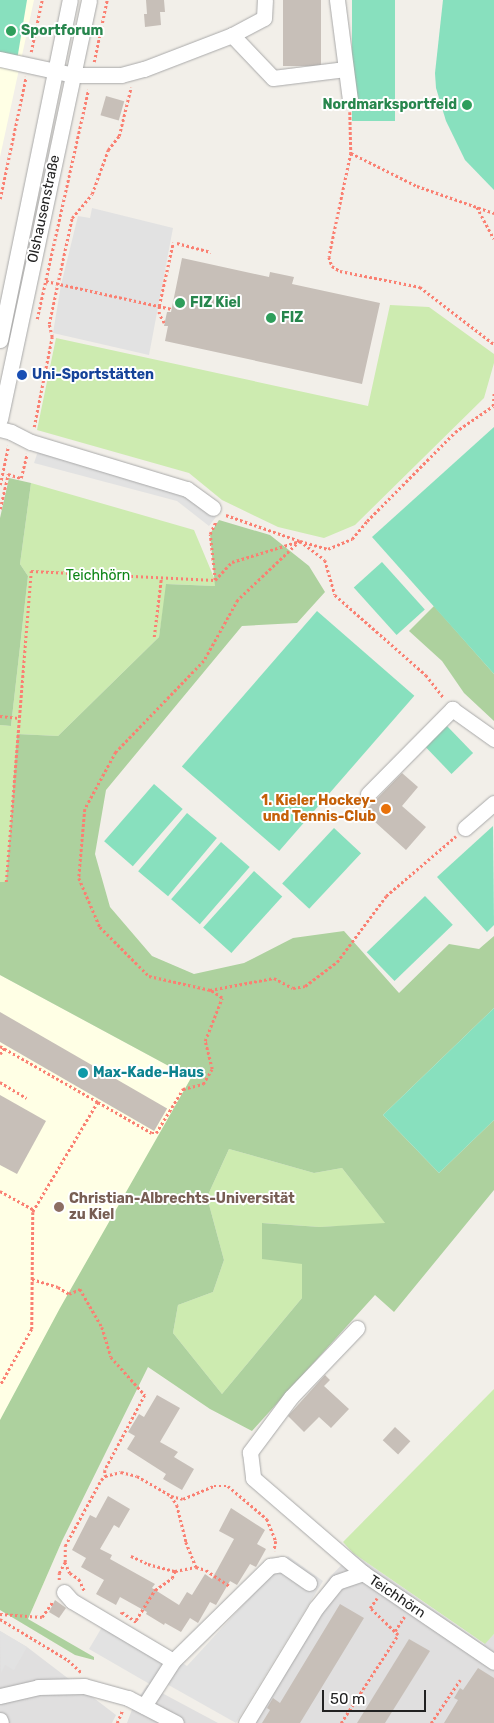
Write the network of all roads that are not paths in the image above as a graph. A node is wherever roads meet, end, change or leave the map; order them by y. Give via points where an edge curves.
1 (70, 0) edge
2 (88, 0) edge
3 (265, 0) edge
4 (337, 0) edge
5 (232, 36) junction
6 (0, 59) edge
7 (345, 69) junction
8 (55, 72) junction
9 (74, 75) junction
10 (350, 100) road end
11 (0, 340) edge
12 (0, 419) edge
13 (6, 430) edge
14 (217, 510) road end
15 (494, 739) edge
16 (368, 794) dead end
17 (494, 803) edge
18 (465, 828) road end
19 (357, 1328) dead end
20 (362, 1573) junction
21 (309, 1583) dead end
22 (64, 1592) road end
23 (173, 1661) junction
24 (494, 1662) edge
25 (0, 1696) edge
26 (144, 1706) junction
27 (176, 1723) edge
28 (246, 1723) edge

1 - 8 street, Olshausenstraße
2 - 9 street, Olshausenstraße
3 - 5 street via 264,18
4 - 7 street
5 - 7 street via 273,78
5 - 9 street via 121,75
6 - 8 street
7 - 10 street
8 - 9 street
8 - 11 street, Olshausenstraße
9 - 12 street, Olshausenstraße
13 - 14 street via 31,442 187,489
15 - 16 street via 452,709
17 - 18 street
19 - 20 street via 291,1397 250,1452 253,1478
20 - 24 street, Teichhörn
20 - 28 street, Teichhörn via 337,1582 316,1608
21 - 23 street via 282,1564 270,1566
22 - 23 street via 72,1601
23 - 26 street
25 - 26 street via 38,1687 84,1686 128,1698
26 - 27 street

